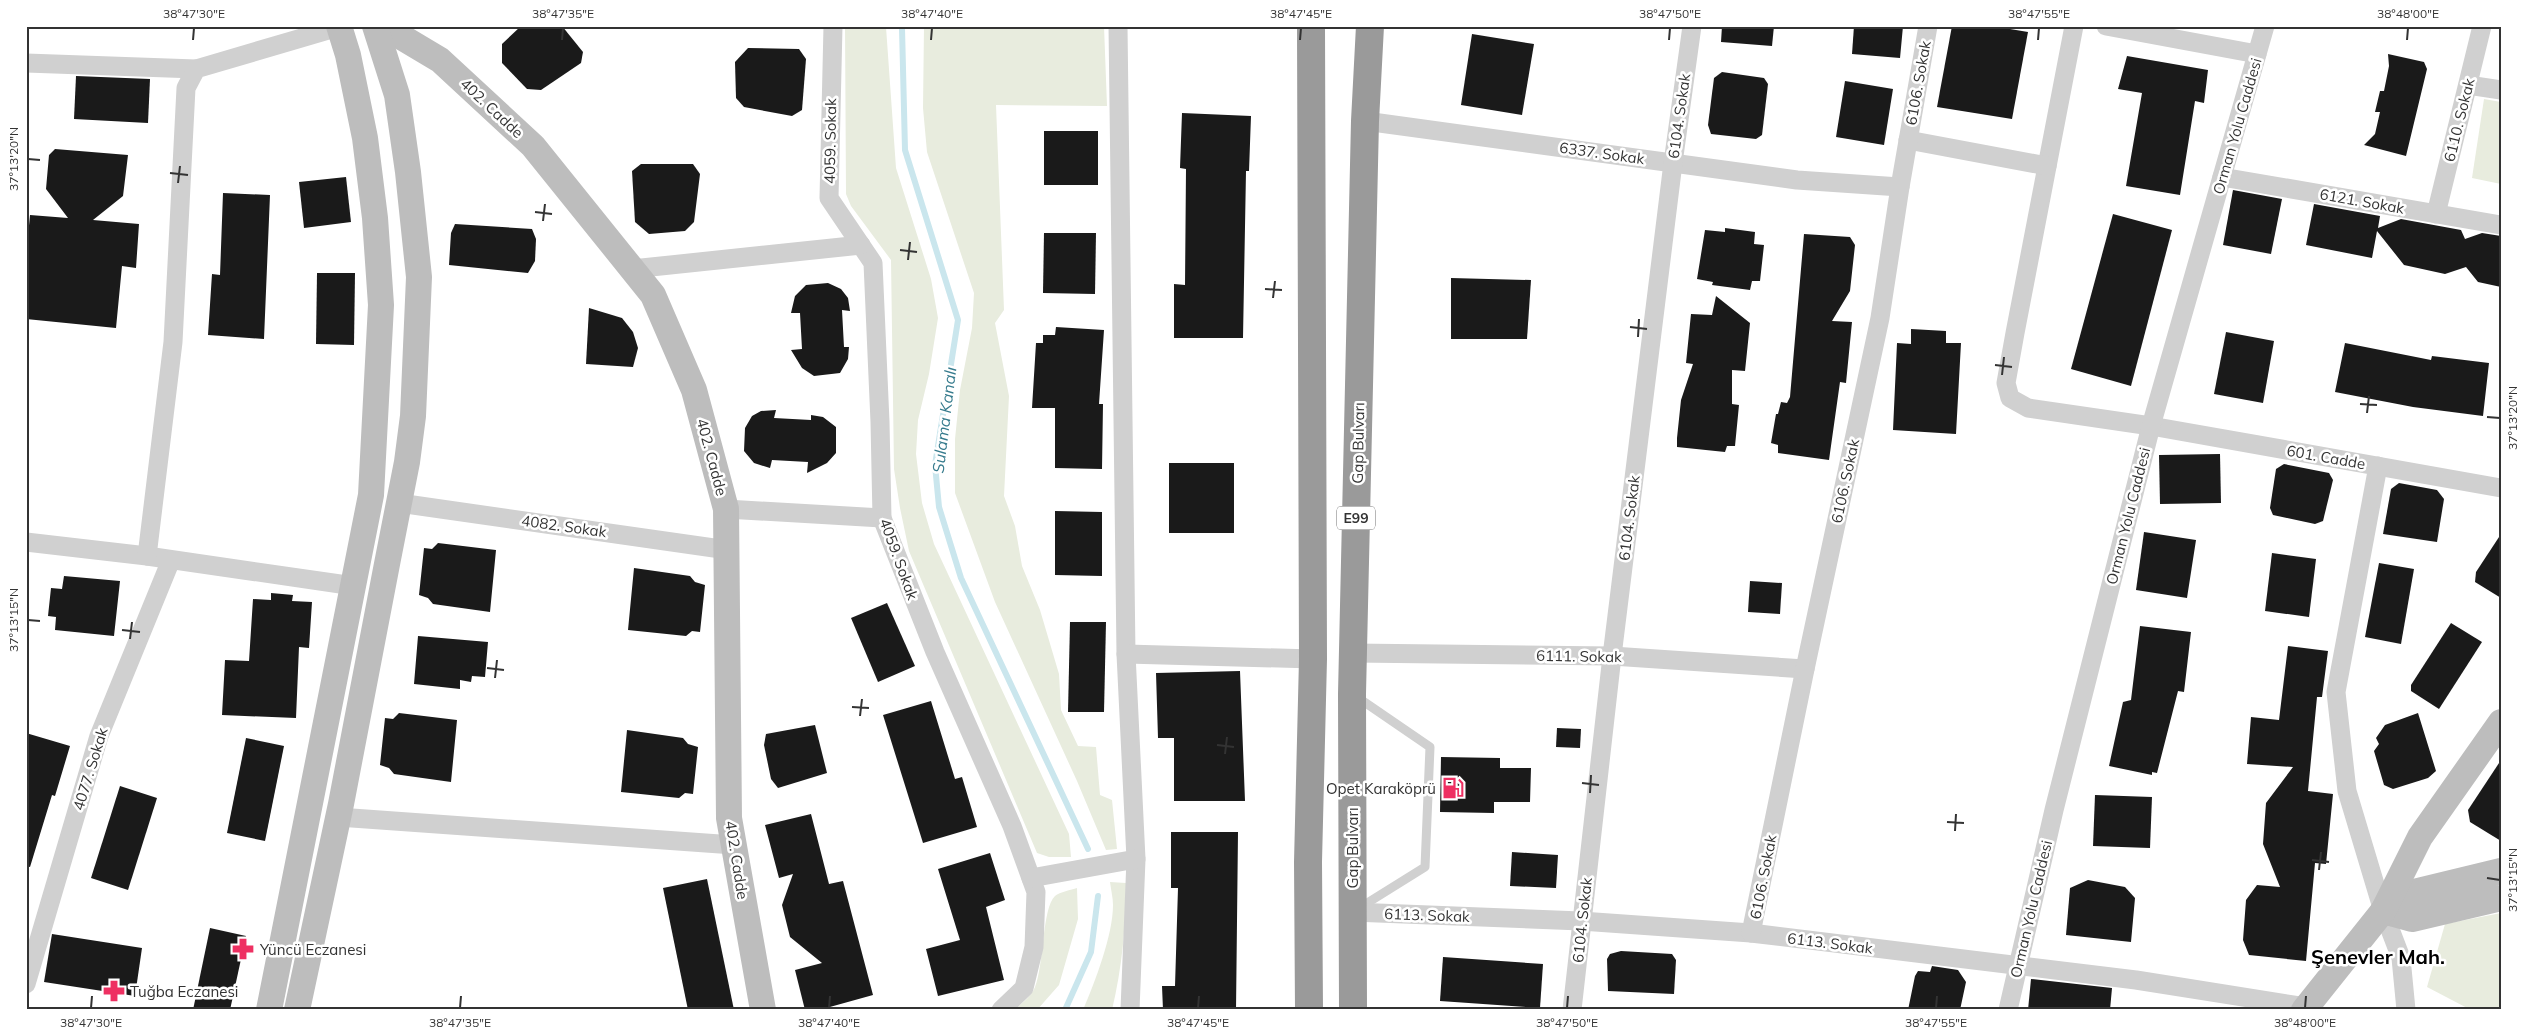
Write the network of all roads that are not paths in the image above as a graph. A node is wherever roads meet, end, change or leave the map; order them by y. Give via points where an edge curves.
1 (339, 26) edge
2 (375, 26) edge
3 (383, 26) edge
4 (833, 26) edge
5 (1118, 26) edge
6 (1311, 26) edge
7 (1370, 26) edge
8 (1692, 26) edge
9 (1928, 26) edge
10 (2074, 26) edge
11 (2106, 26) edge
12 (2265, 26) edge
13 (2482, 26) edge
14 (2257, 54) junction
15 (26, 63) edge
16 (196, 69) junction
17 (2468, 84) junction
18 (2501, 90) edge
19 (1365, 121) junction
20 (1908, 140) junction
21 (1673, 163) junction
22 (2047, 166) junction
23 (2222, 177) junction
24 (1900, 187) junction
25 (2436, 214) junction
26 (2501, 225) edge
27 (861, 245) junction
28 (632, 269) junction
29 (2151, 426) junction
30 (2378, 466) junction
31 (2501, 488) edge
32 (399, 503) junction
33 (726, 509) junction
34 (882, 518) junction
35 (26, 542) edge
36 (728, 550) junction
37 (147, 556) junction
38 (171, 560) junction
39 (354, 586) junction
40 (1353, 653) junction
41 (1126, 654) junction
42 (1612, 656) junction
43 (1313, 659) junction
44 (1805, 669) junction
45 (1352, 694) junction
46 (2501, 722) edge
47 (338, 817) junction
48 (734, 845) junction
49 (1136, 859) junction
50 (2501, 871) edge
51 (1031, 878) junction
52 (2501, 898) edge
53 (2383, 911) junction
54 (1352, 912) junction
55 (1581, 921) junction
56 (1752, 933) junction
57 (2018, 966) junction
58 (26, 984) edge
59 (2305, 1008) edge
60 (269, 1010) edge
61 (297, 1010) edge
62 (763, 1010) edge
63 (1001, 1010) edge
64 (1130, 1010) edge
65 (1309, 1010) edge
66 (1353, 1010) edge
67 (1572, 1010) edge
68 (2008, 1010) edge
69 (2406, 1010) edge

1 - 16 street
1 - 39 main road via 365,138 381,305 371,495
2 - 32 main road via 397,95 419,277 413,416
3 - 28 main road, 402. Cadde via 440,60 533,146
4 - 27 street, 4059. Sokak via 829,198
5 - 41 street
6 - 43 highway
7 - 19 highway, Gap Bulvarı / E99
8 - 21 street, 6104. Sokak
9 - 20 street, 6106. Sokak
10 - 22 street, 601. Cadde
11 - 14 street
12 - 14 street, Orman Yolu Caddesi
13 - 17 street, 6110. Sokak
14 - 23 street, Orman Yolu Caddesi
15 - 16 street
16 - 37 street via 186,88 173,342
17 - 18 street
17 - 25 street, 6110. Sokak
19 - 21 street, 6337. Sokak
19 - 40 highway, Gap Bulvarı / E99
20 - 22 street
20 - 24 street, 6106. Sokak
21 - 24 street, 6337. Sokak via 1797,180
21 - 42 street, 6104. Sokak
22 - 29 street, 601. Cadde via 2006,383 2010,398 2028,408
23 - 25 street, 6121. Sokak
23 - 29 street, Orman Yolu Caddesi
24 - 44 street, 6106. Sokak via 1880,318
25 - 26 street, 6121. Sokak
27 - 28 street
27 - 34 street, 4059. Sokak via 873,263
28 - 33 main road, 402. Cadde via 653,295 694,390
29 - 30 street, 601. Cadde
29 - 57 street, Orman Yolu Caddesi
30 - 31 street, 601. Cadde
30 - 53 street via 2336,692 2347,791
32 - 36 street, 4082. Sokak
32 - 47 main road
33 - 34 street
33 - 36 main road, 402. Cadde
34 - 51 street, 4059. Sokak
35 - 37 street
36 - 48 main road, 402. Cadde via 729,818
37 - 38 street
38 - 39 street
38 - 58 street, 4077. Sokak via 100,736
39 - 60 main road
40 - 42 street, 6111. Sokak
40 - 45 highway, Gap Bulvarı / E99
41 - 43 street
41 - 49 street
42 - 44 street, 6111. Sokak
42 - 55 street, 6104. Sokak
43 - 65 highway via 1308,862
44 - 56 street, 6106. Sokak
45 - 54 highway, Gap Bulvarı / E99
45 - 54 lane via 1430,747 1425,867
46 - 53 main road via 2420,837
47 - 48 street
47 - 61 main road
48 - 62 main road, 402. Cadde
49 - 51 street
49 - 64 street
50 - 53 main road via 2406,894
51 - 63 street, 4059. Sokak via 1036,892 1034,947 1024,988
52 - 53 main road via 2412,919
53 - 59 main road
53 - 69 street via 2401,958
54 - 55 street, 6113. Sokak
54 - 66 highway, Gap Bulvarı / E99
55 - 56 street, 6113. Sokak
55 - 67 street, 6104. Sokak
56 - 57 street, 6113. Sokak
57 - 59 street, 6113. Sokak via 2136,980
57 - 68 street, Orman Yolu Caddesi

